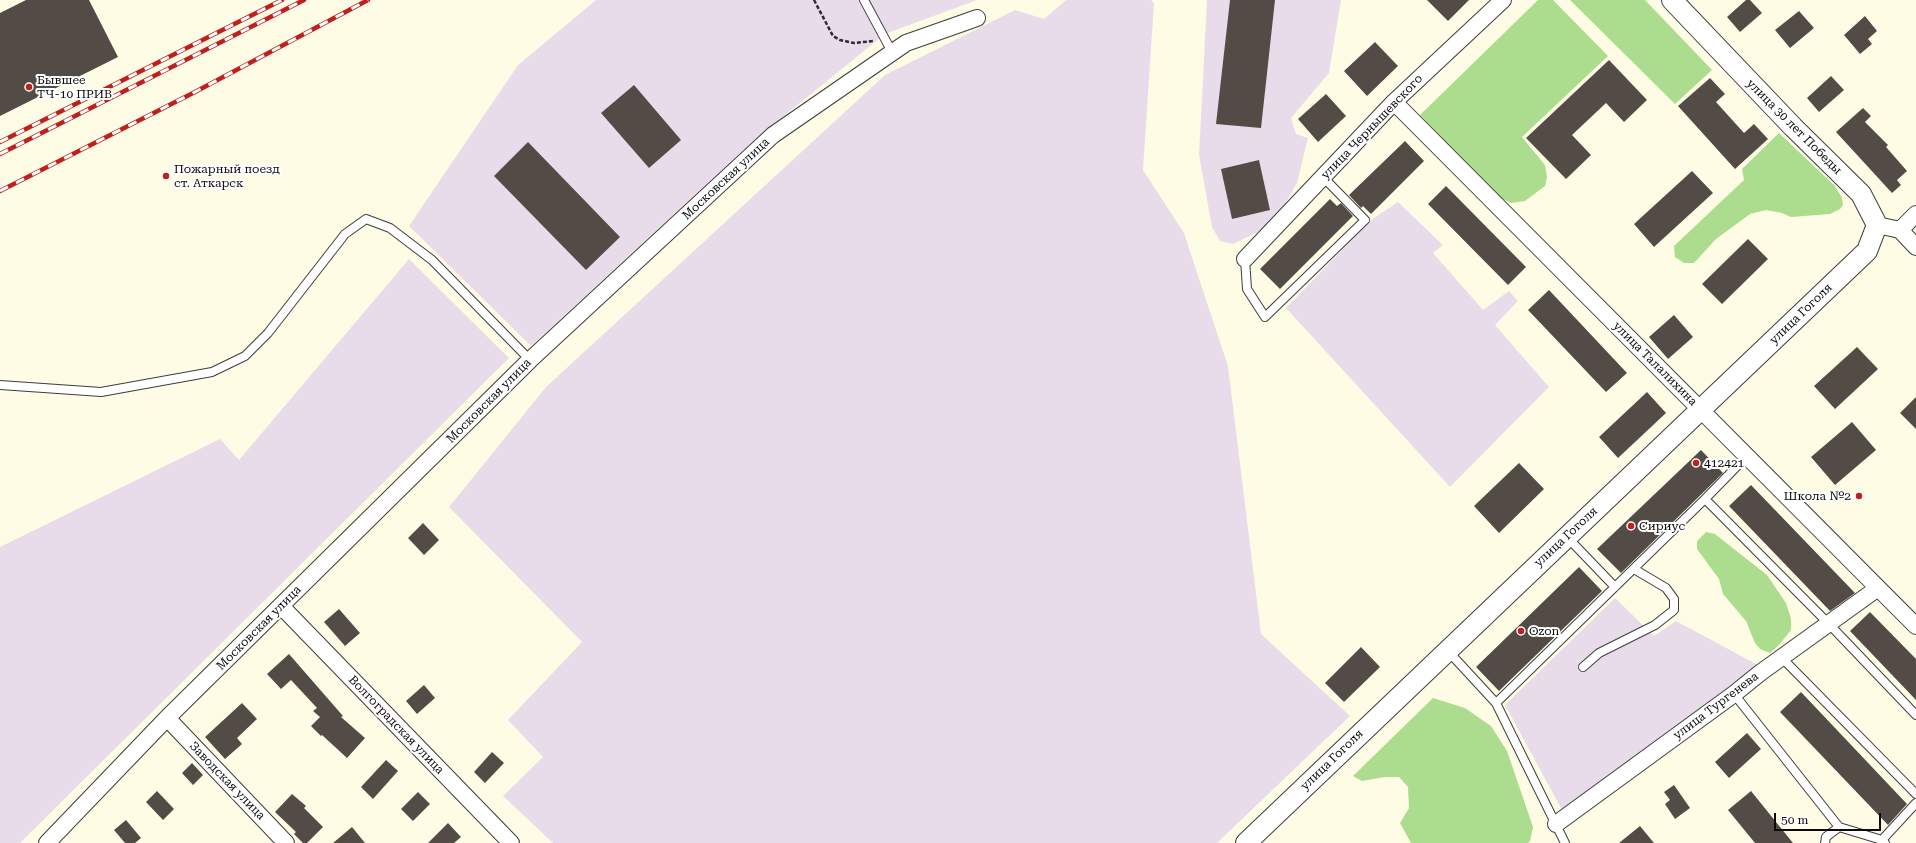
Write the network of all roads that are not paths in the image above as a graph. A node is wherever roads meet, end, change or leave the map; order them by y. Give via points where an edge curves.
1 (864, 0) edge
2 (1503, 0) edge
3 (1672, 0) edge
4 (976, 18) dead end
5 (892, 52) junction
6 (1394, 102) junction
7 (1323, 177) junction
8 (1916, 214) edge
9 (1877, 225) junction
10 (1900, 230) junction
11 (1916, 247) edge
12 (1245, 259) joint
13 (530, 360) junction
14 (0, 385) edge
15 (1701, 410) junction
16 (1746, 457) junction
17 (1705, 499) junction
18 (1566, 536) junction
19 (1634, 569) junction
20 (1616, 587) junction
21 (1878, 588) junction
22 (281, 606) junction
23 (1828, 623) junction
24 (1916, 626) edge
25 (1447, 650) junction
26 (1781, 657) junction
27 (1583, 668) dead end
28 (1734, 694) junction
29 (1496, 704) junction
30 (1916, 715) edge
31 (168, 718) junction
32 (1916, 794) edge
33 (1916, 803) edge
34 (1556, 824) junction
35 (1839, 827) junction
36 (1884, 841) edge
37 (47, 843) edge
38 (286, 843) edge
39 (511, 843) edge
40 (1246, 843) edge
41 (1565, 843) edge
42 (1825, 843) edge

1 - 5 lane
2 - 6 street, улица Чернышевского
3 - 9 street, улица 30 лет Победы via 1793,127 1862,194
4 - 5 street, Московская улица via 906,43
5 - 13 street, Московская улица via 773,135
6 - 7 street, улица Чернышевского
6 - 15 street, улица Талалихина
7 - 12 street, улица Чернышевского
7 - 12 lane via 1365,220 1265,317 1247,289
8 - 10 street
9 - 10 street
9 - 15 street, улица Гоголя via 1867,251
10 - 11 street
13 - 14 lane via 432,260 390,228 366,219 345,234 268,333 245,356 212,372 101,392
13 - 22 street, Московская улица
15 - 16 street, улица Талалихина
15 - 18 street, улица Гоголя
16 - 17 lane
16 - 21 street, улица Талалихина
17 - 19 lane
17 - 23 lane
18 - 20 lane
18 - 25 street, улица Гоголя
19 - 20 lane
19 - 27 lane via 1666,588 1674,599 1674,610 1655,625 1599,654
20 - 29 lane
21 - 23 street, улица Тургенева
21 - 24 street, улица Талалихина
22 - 31 street, Московская улица
22 - 39 street, Волгоградская улица
23 - 26 street, улица Тургенева
23 - 30 lane
25 - 29 lane
25 - 40 street, улица Гоголя
26 - 28 street, улица Тургенева
26 - 32 lane
28 - 34 street, улица Тургенева
28 - 35 lane
29 - 34 lane
31 - 37 street, Московская улица
31 - 38 street, Заводская улица
33 - 36 lane
34 - 41 lane
35 - 36 lane
35 - 42 lane via 1826,837

